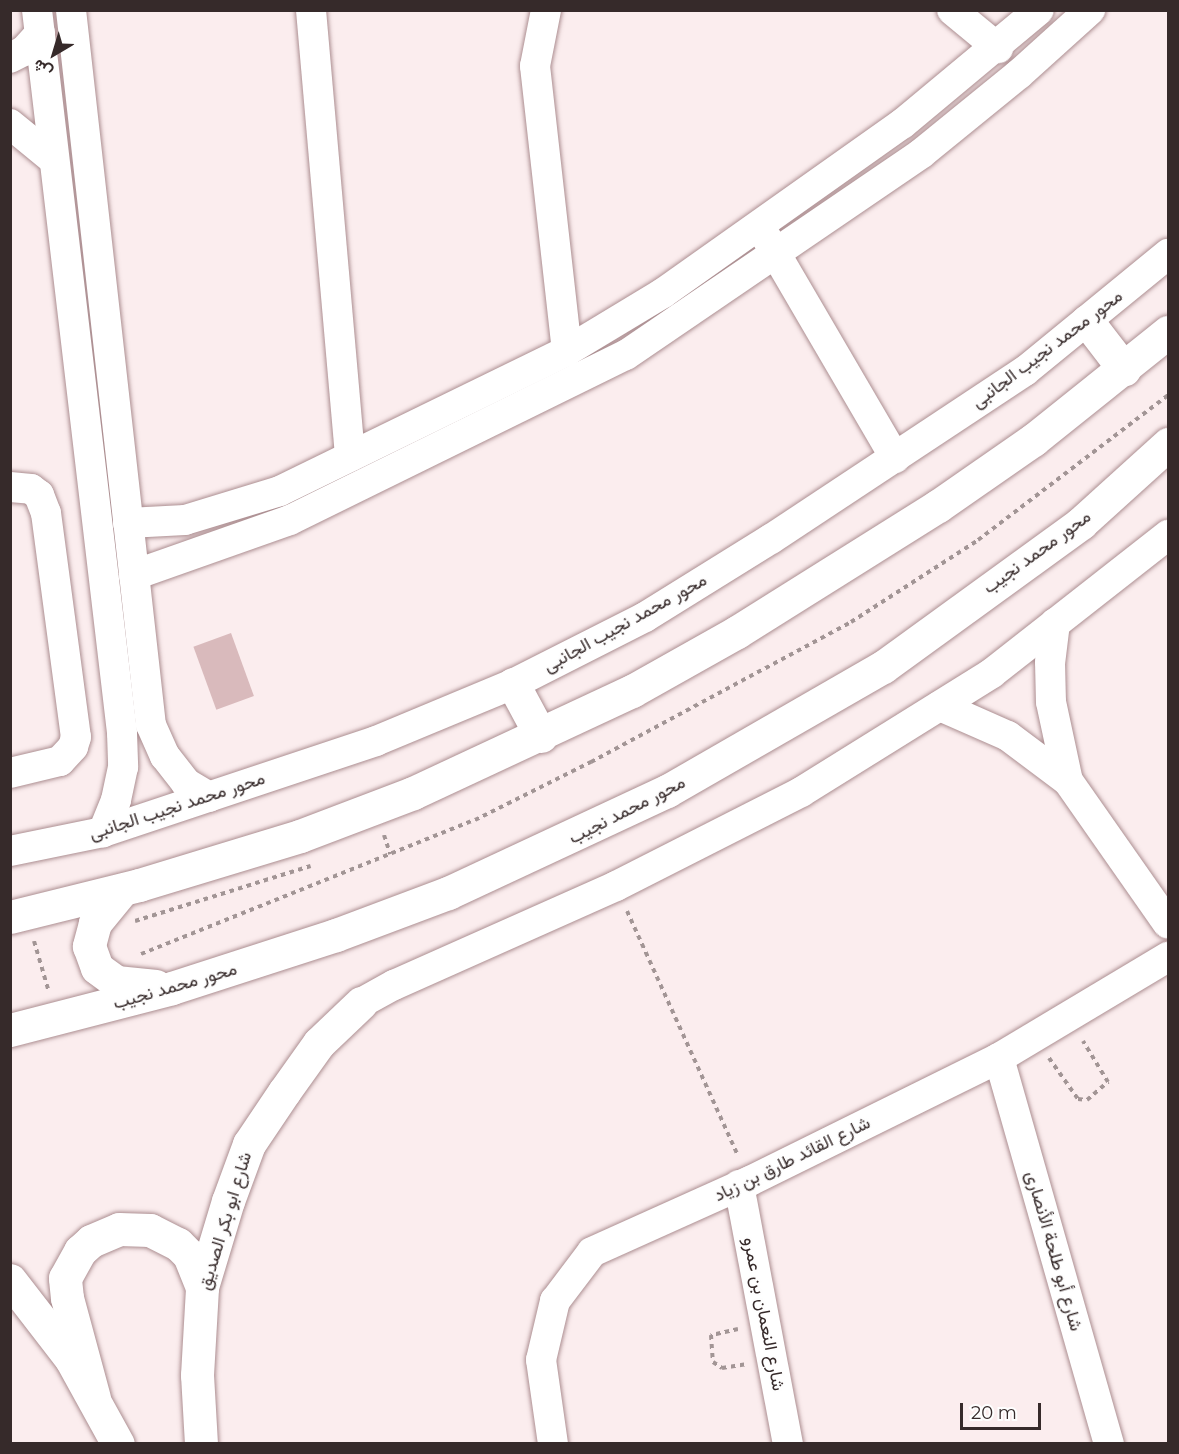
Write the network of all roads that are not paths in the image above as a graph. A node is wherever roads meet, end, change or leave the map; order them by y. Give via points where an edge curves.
1 (71, 10) edge
2 (311, 10) edge
3 (546, 10) edge
4 (952, 10) edge
5 (1090, 10) edge
6 (1035, 14) edge
7 (38, 22) edge
8 (1055, 42) junction
9 (998, 48) junction
10 (10, 58) edge
11 (10, 124) edge
12 (54, 160) junction
13 (759, 225) junction
14 (776, 253) junction
15 (1168, 254) edge
16 (1087, 321) junction
17 (1168, 332) edge
18 (567, 351) junction
19 (1124, 369) junction
20 (1168, 444) edge
21 (350, 456) junction
22 (895, 458) junction
23 (10, 487) edge
24 (128, 523) junction
25 (1168, 535) edge
26 (134, 575) junction
27 (1055, 623) junction
28 (513, 684) junction
29 (940, 706) junction
30 (541, 736) junction
31 (10, 773) edge
32 (1068, 781) junction
33 (209, 797) junction
34 (103, 832) junction
35 (10, 851) edge
36 (122, 890) junction
37 (10, 917) edge
38 (1168, 924) edge
39 (1168, 957) edge
40 (172, 988) junction
41 (361, 1003) joint
42 (10, 1030) edge
43 (999, 1058) junction
44 (745, 1183) junction
45 (10, 1280) edge
46 (202, 1287) junction
47 (94, 1398) junction
48 (118, 1443) edge
49 (201, 1443) edge
50 (553, 1443) edge
51 (788, 1443) edge
52 (1109, 1443) edge

1 - 24 street
2 - 21 street
3 - 18 street via 535,66
4 - 9 street
5 - 8 street
6 - 8 street
6 - 9 street
7 - 10 street via 24,51
7 - 12 street
8 - 14 street via 922,153
9 - 13 street via 902,124
11 - 12 street
12 - 34 street via 122,733 123,767 116,800
13 - 14 street
13 - 18 street via 663,293
14 - 22 street
14 - 26 street via 626,355 576,382 290,520
15 - 16 street, محور محمد نجيب الجانبى
16 - 19 main road
16 - 22 street, محور محمد نجيب الجانبى via 1025,371
17 - 19 main road
18 - 21 street
19 - 30 main road via 995,466 850,562 737,632
20 - 40 main road, محور محمد نجيب via 1081,523 883,667 716,764 559,844 448,893 257,962
21 - 24 street via 280,491 228,510 185,520
22 - 28 street, محور محمد نجيب الجانبى via 645,617
23 - 31 street via 31,489 39,495 46,513 76,737 73,747 60,761
24 - 26 street
25 - 27 street
26 - 33 street via 151,724 165,756 186,783
27 - 29 street via 992,673
27 - 32 street via 1050,662 1051,702
28 - 30 main road
28 - 33 street, محور محمد نجيب الجانبى via 376,741
29 - 32 street via 1008,736
29 - 41 street via 801,792 616,886
30 - 36 main road via 413,793 300,836
32 - 38 street
33 - 34 street, محور محمد نجيب الجانبى
34 - 35 street, محور محمد نجيب الجانبى
36 - 37 main road
36 - 40 main road via 95,923 89,946 97,968 116,982
39 - 43 street, شارع القائد طارق بن زياد
40 - 42 main road, محور محمد نجيب
41 - 46 main road, شارع ابو بكر الصديق via 319,1043 249,1144
43 - 44 street, شارع القائد طارق بن زياد
43 - 52 street, شارع أبو طلحة الأنصارى
44 - 50 street, شارع القائد طارق بن زياد via 592,1252 555,1300 541,1360
44 - 51 street, شارع النعمان بن عمرو
45 - 47 main road via 40,1314
46 - 47 main road via 189,1255 178,1244 150,1230 119,1228 91,1241 80,1251 65,1278
46 - 49 main road, شارع ابو بكر الصديق via 198,1375
47 - 48 main road

